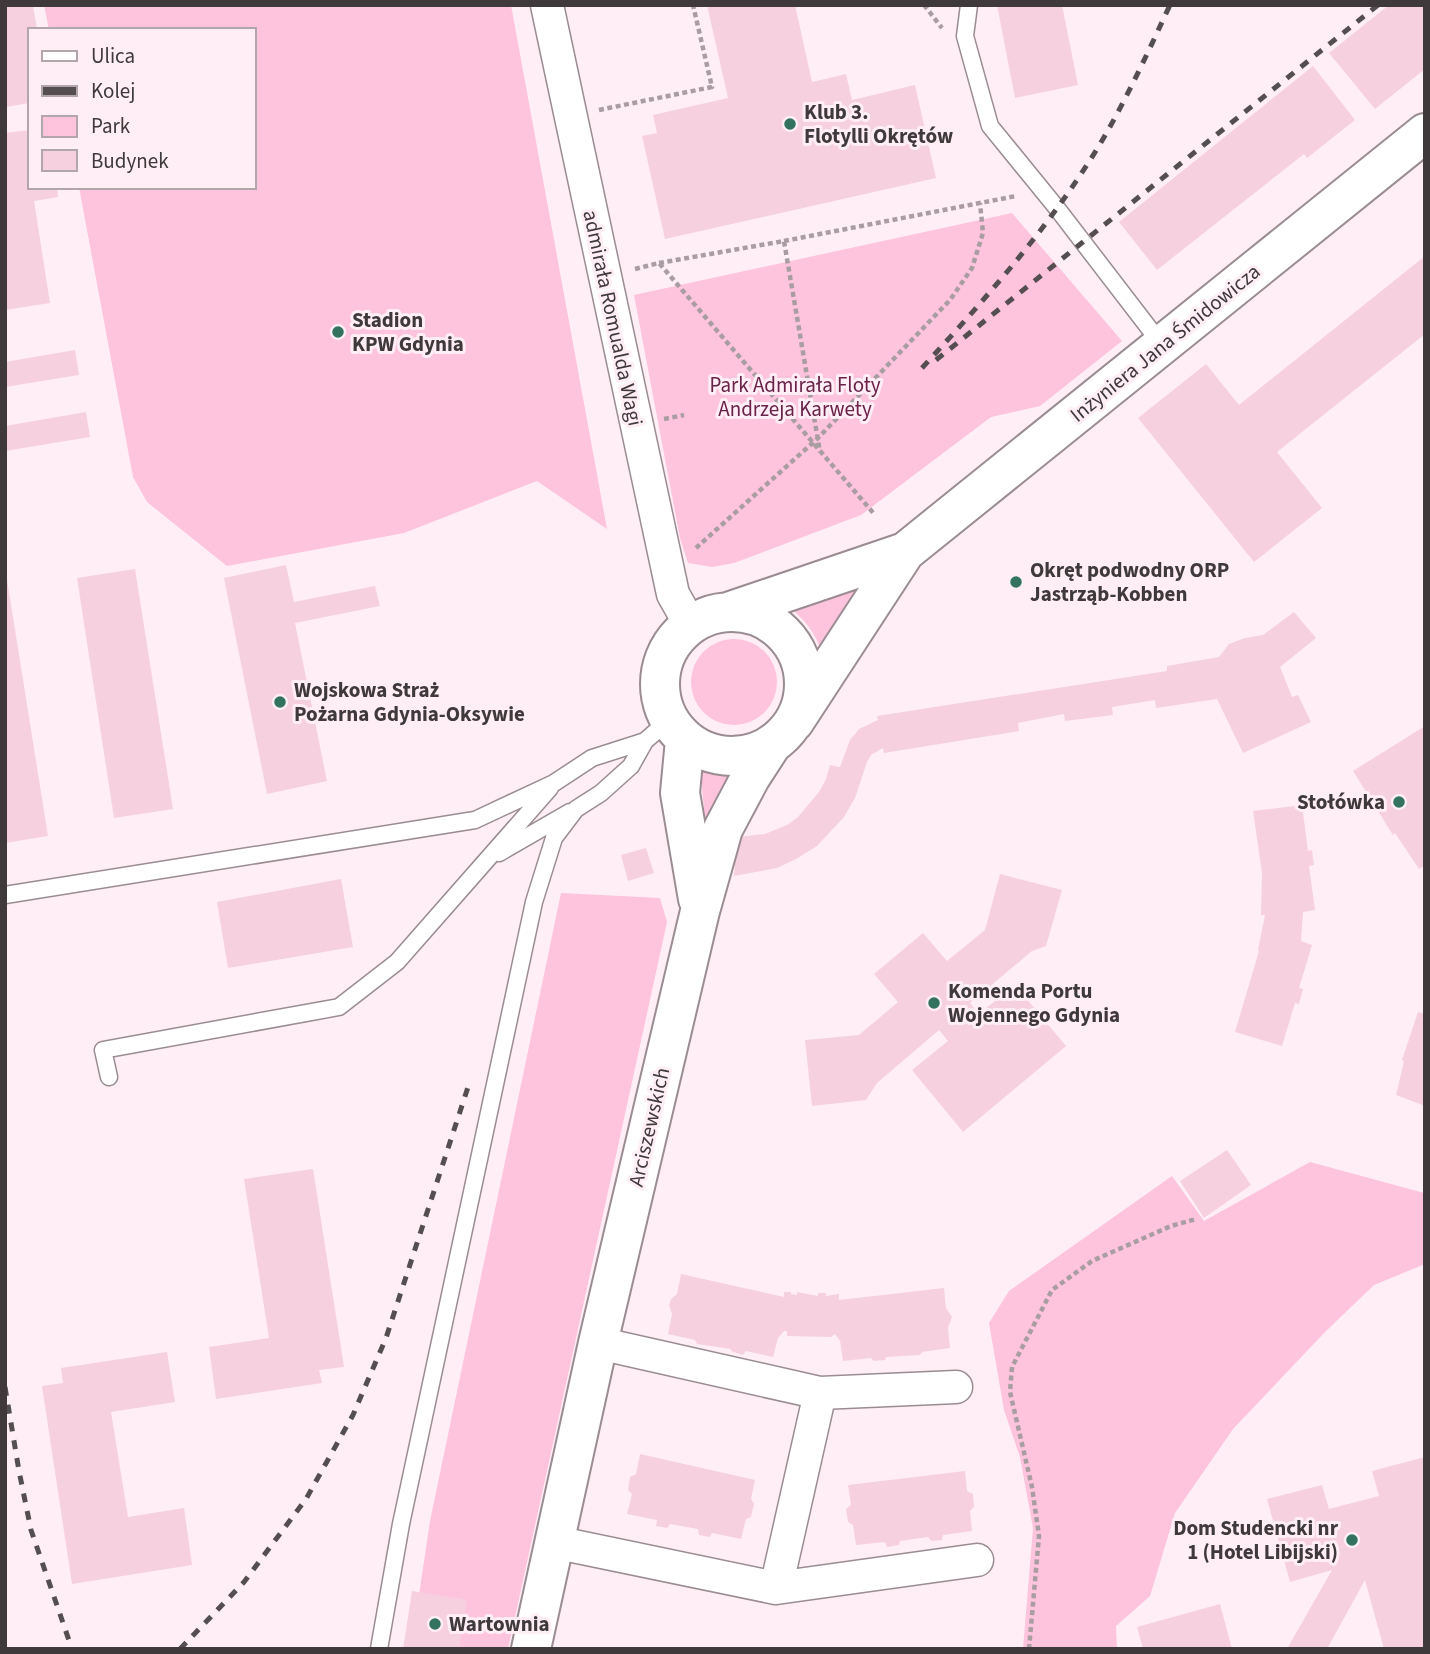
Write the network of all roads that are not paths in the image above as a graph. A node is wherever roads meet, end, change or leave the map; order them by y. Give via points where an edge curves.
1 (547, 5) edge
2 (969, 5) edge
3 (1425, 133) edge
4 (1162, 345) junction
5 (905, 552) junction
6 (726, 612) junction
7 (691, 626) junction
8 (783, 733) junction
9 (666, 734) junction
10 (554, 783) junction
11 (576, 809) junction
12 (486, 860) junction
13 (5, 895) edge
14 (700, 911) junction
15 (109, 1077) dead end
16 (598, 1343) junction
17 (956, 1387) dead end
18 (820, 1393) junction
19 (554, 1542) junction
20 (977, 1560) dead end
21 (776, 1588) junction
22 (379, 1649) edge
23 (531, 1649) edge

1 - 7 street, admirała Romualda Wagi via 673,594
2 - 4 lane via 965,36 990,126
3 - 4 street, Inżyniera Jana Śmidowicza
4 - 5 street, Inżyniera Jana Śmidowicza
5 - 6 street, Inżyniera Jana Śmidowicza
5 - 8 street, Inżyniera Jana Śmidowicza
6 - 7 street
6 - 8 street via 765,620 794,646 802,664 802,703
7 - 9 street via 670,648 662,669
8 - 9 street via 756,752 729,756
8 - 14 street, Arciszewskich via 750,778 723,829
9 - 10 lane via 592,758
9 - 11 lane via 601,793
9 - 14 street, Arciszewskich
10 - 12 lane
10 - 13 lane via 475,820
11 - 12 lane
11 - 22 lane via 554,838 534,902 401,1524
12 - 15 lane via 397,962 339,1007 103,1051
14 - 16 street, Arciszewskich
16 - 18 street
16 - 19 street, Arciszewskich
17 - 18 street
18 - 21 street
19 - 21 street
19 - 23 street, Arciszewskich
20 - 21 street

